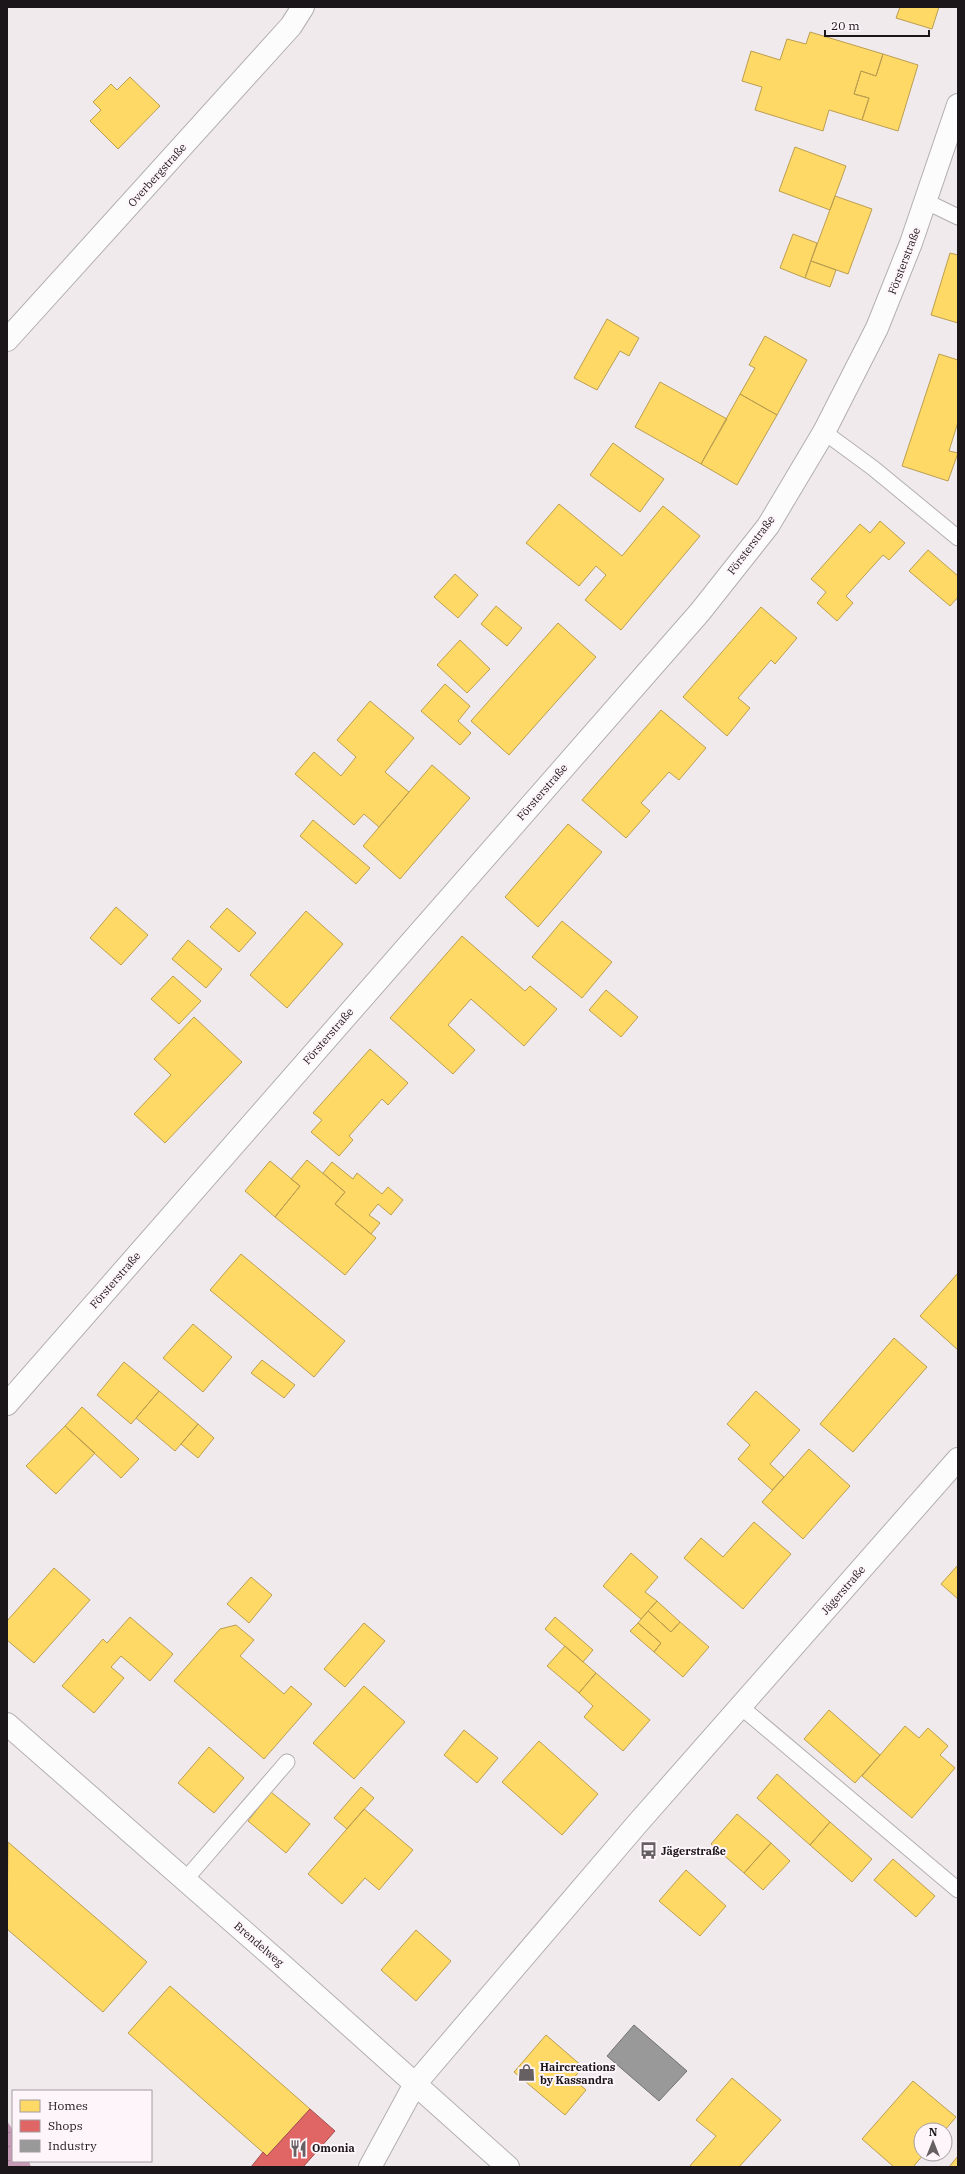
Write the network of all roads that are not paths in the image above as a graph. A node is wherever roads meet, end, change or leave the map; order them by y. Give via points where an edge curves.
1 (303, 7) edge
2 (958, 105) edge
3 (926, 201) junction
4 (958, 217) edge
5 (7, 340) edge
6 (824, 432) junction
7 (958, 538) edge
8 (7, 1404) edge
9 (958, 1460) edge
10 (741, 1707) junction
11 (7, 1724) edge
12 (287, 1762) dead end
13 (185, 1880) junction
14 (958, 1890) edge
15 (415, 2084) junction
16 (370, 2167) edge
17 (508, 2167) edge

1 - 5 street, Overbergstraße via 291,26
2 - 3 street, Försterstraße
3 - 4 lane
3 - 6 street, Försterstraße via 877,328
6 - 7 lane via 873,468
6 - 8 street, Försterstraße via 768,526 700,612
9 - 10 street, Jägerstraße
10 - 14 lane
10 - 15 street, Jägerstraße
11 - 13 street, Brendelweg
12 - 13 lane
13 - 15 street, Brendelweg
15 - 16 street, Jägerstraße
15 - 17 street, Brendelweg

